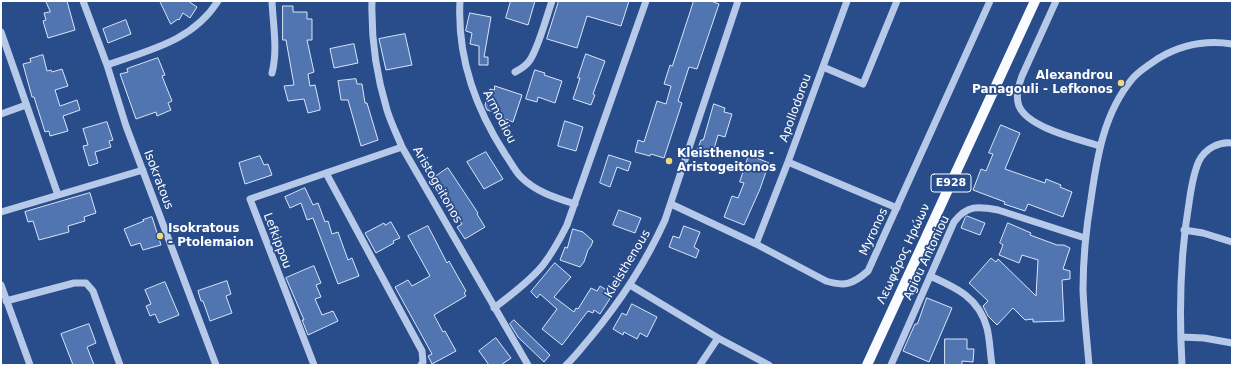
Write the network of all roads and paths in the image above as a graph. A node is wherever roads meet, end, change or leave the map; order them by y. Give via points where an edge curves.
1 (83, 1) edge
2 (218, 1) edge
3 (272, 1) edge
4 (372, 1) edge
5 (460, 1) edge
6 (552, 1) edge
7 (646, 1) edge
8 (738, 1) edge
9 (847, 1) edge
10 (897, 1) edge
11 (990, 1) edge
12 (1035, 1) edge
13 (1056, 1) edge
14 (1, 32) edge
15 (1232, 44) edge
16 (107, 65) junction
17 (823, 67) junction
18 (515, 72) dead end
19 (272, 74) dead end
20 (26, 105) junction
21 (1, 114) edge
22 (1232, 143) edge
23 (1100, 146) junction
24 (402, 147) junction
25 (788, 162) junction
26 (143, 170) junction
27 (326, 173) junction
28 (58, 195) junction
29 (575, 204) junction
30 (671, 204) junction
31 (897, 208) junction
32 (1, 212) edge
33 (1184, 230) junction
34 (1085, 238) junction
35 (1232, 242) edge
36 (756, 244) junction
37 (930, 276) junction
38 (630, 284) junction
39 (1, 285) edge
40 (6, 301) junction
41 (494, 308) junction
42 (1181, 337) junction
43 (718, 338) junction
44 (1232, 343) edge
45 (30, 365) edge
46 (120, 365) edge
47 (216, 365) edge
48 (314, 365) edge
49 (421, 365) edge
50 (528, 365) edge
51 (566, 365) edge
52 (700, 365) edge
53 (769, 365) edge
54 (867, 365) edge
55 (891, 365) edge
56 (992, 365) edge
57 (1089, 365) edge
58 (1182, 365) edge

1 - 16 street, Isokratous
2 - 16 street via 199,24 185,34 168,43
3 - 19 street via 276,50
4 - 24 street, Aristogeitonos via 372,37 379,82 387,111
5 - 29 street, Armodiou via 460,32 471,84 493,135 520,176 541,191
6 - 18 street via 532,56
7 - 29 street
8 - 30 street, Kleisthenous
9 - 17 street, Apollodorou
10 - 17 street via 863,84
11 - 31 street, Myronos
12 - 54 main road, Λεωφόρος Ηρώων / E928
13 - 23 street via 1018,87 1019,106 1025,115 1046,128
14 - 20 street
15 - 23 street via 1184,47 1167,53 1149,64 1134,77 1122,93
16 - 26 street, Isokratous
17 - 25 street, Apollodorou
20 - 21 street
20 - 28 street
22 - 33 street via 1213,147 1200,160 1195,170
23 - 34 street
24 - 27 street, Lefkippou
24 - 41 street, Aristogeitonos
25 - 31 street
25 - 36 street, Apollodorou
26 - 28 street
26 - 47 street, Isokratous
27 - 48 street, Lefkippou via 250,200
27 - 49 street via 422,351
28 - 32 street
29 - 41 street via 558,243 542,266
30 - 36 street, Myronos
30 - 38 street, Kleisthenous via 652,248
31 - 36 street, Myronos via 868,271 858,280 846,284 826,281
33 - 35 street
33 - 42 street
34 - 37 street, Agiou Antoniou via 998,210 977,207 967,209 954,222
34 - 57 street via 1083,290
37 - 55 street, Agiou Antoniou
37 - 56 street via 960,291 972,300 980,311 987,328
38 - 43 street
38 - 51 street, Kleisthenous via 602,324
39 - 40 street
40 - 45 street
40 - 46 street via 74,283 86,283 93,291
41 - 50 street, Aristogeitonos
42 - 44 street
42 - 58 street
43 - 52 street
43 - 53 street

